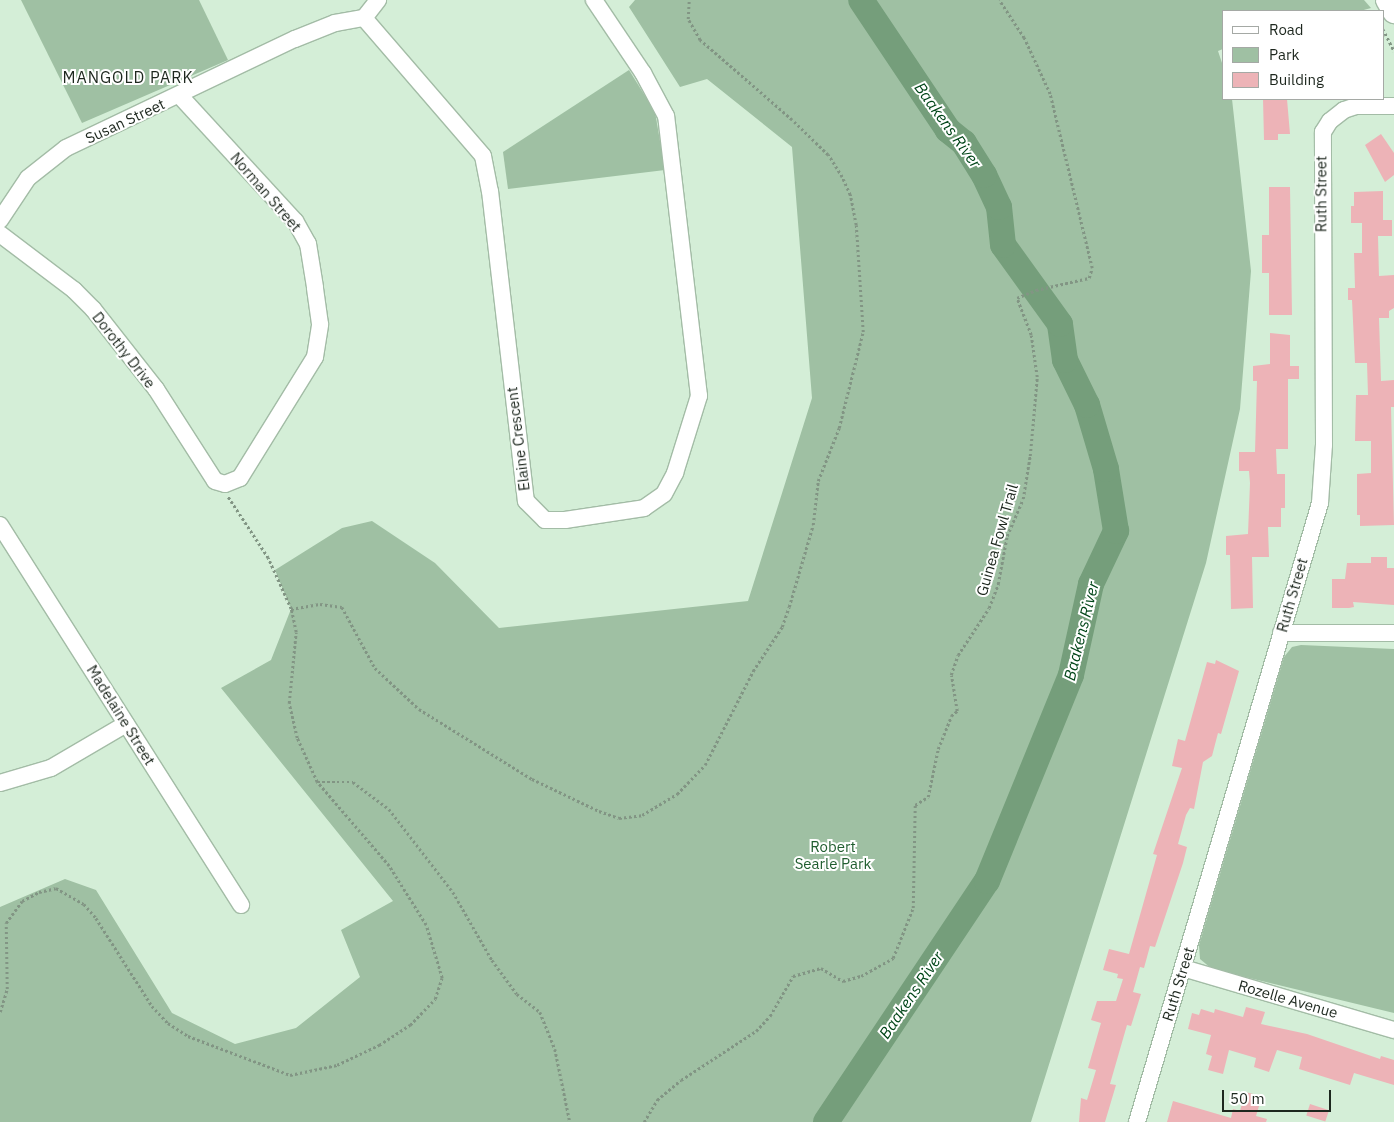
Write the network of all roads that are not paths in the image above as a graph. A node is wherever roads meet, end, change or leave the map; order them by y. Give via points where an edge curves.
1 (378, 0) edge
2 (594, 0) edge
3 (1387, 0) edge
4 (1394, 12) edge
5 (364, 18) junction
6 (180, 95) junction
7 (1394, 106) edge
8 (0, 220) edge
9 (0, 234) edge
10 (222, 484) joint
11 (0, 525) edge
12 (1281, 633) junction
13 (1394, 633) edge
14 (126, 724) junction
15 (0, 783) edge
16 (241, 905) dead end
17 (1183, 968) junction
18 (1394, 1030) edge
19 (1137, 1122) edge

1 - 5 street
2 - 5 street, Elaine Crescent via 643,73 666,116 699,396 675,473 664,494 644,508 564,520 545,520 526,501 490,191 483,156
3 - 4 street
5 - 6 street, Susan Street via 335,23 295,39
6 - 8 street, Susan Street via 53,156 28,178
6 - 10 street, Norman Street via 295,221 308,244 320,324 315,357 244,474
7 - 12 street, Ruth Street via 1356,106 1344,110 1330,121 1323,132 1323,477 1320,503
9 - 10 street, Dorothy Drive via 74,290 93,309 156,389 206,469
11 - 14 street, Madelaine Street
12 - 13 street
12 - 17 street, Ruth Street
14 - 15 street via 50,768
14 - 16 street, Madelaine Street
17 - 18 street, Rozelle Avenue
17 - 19 street, Ruth Street

